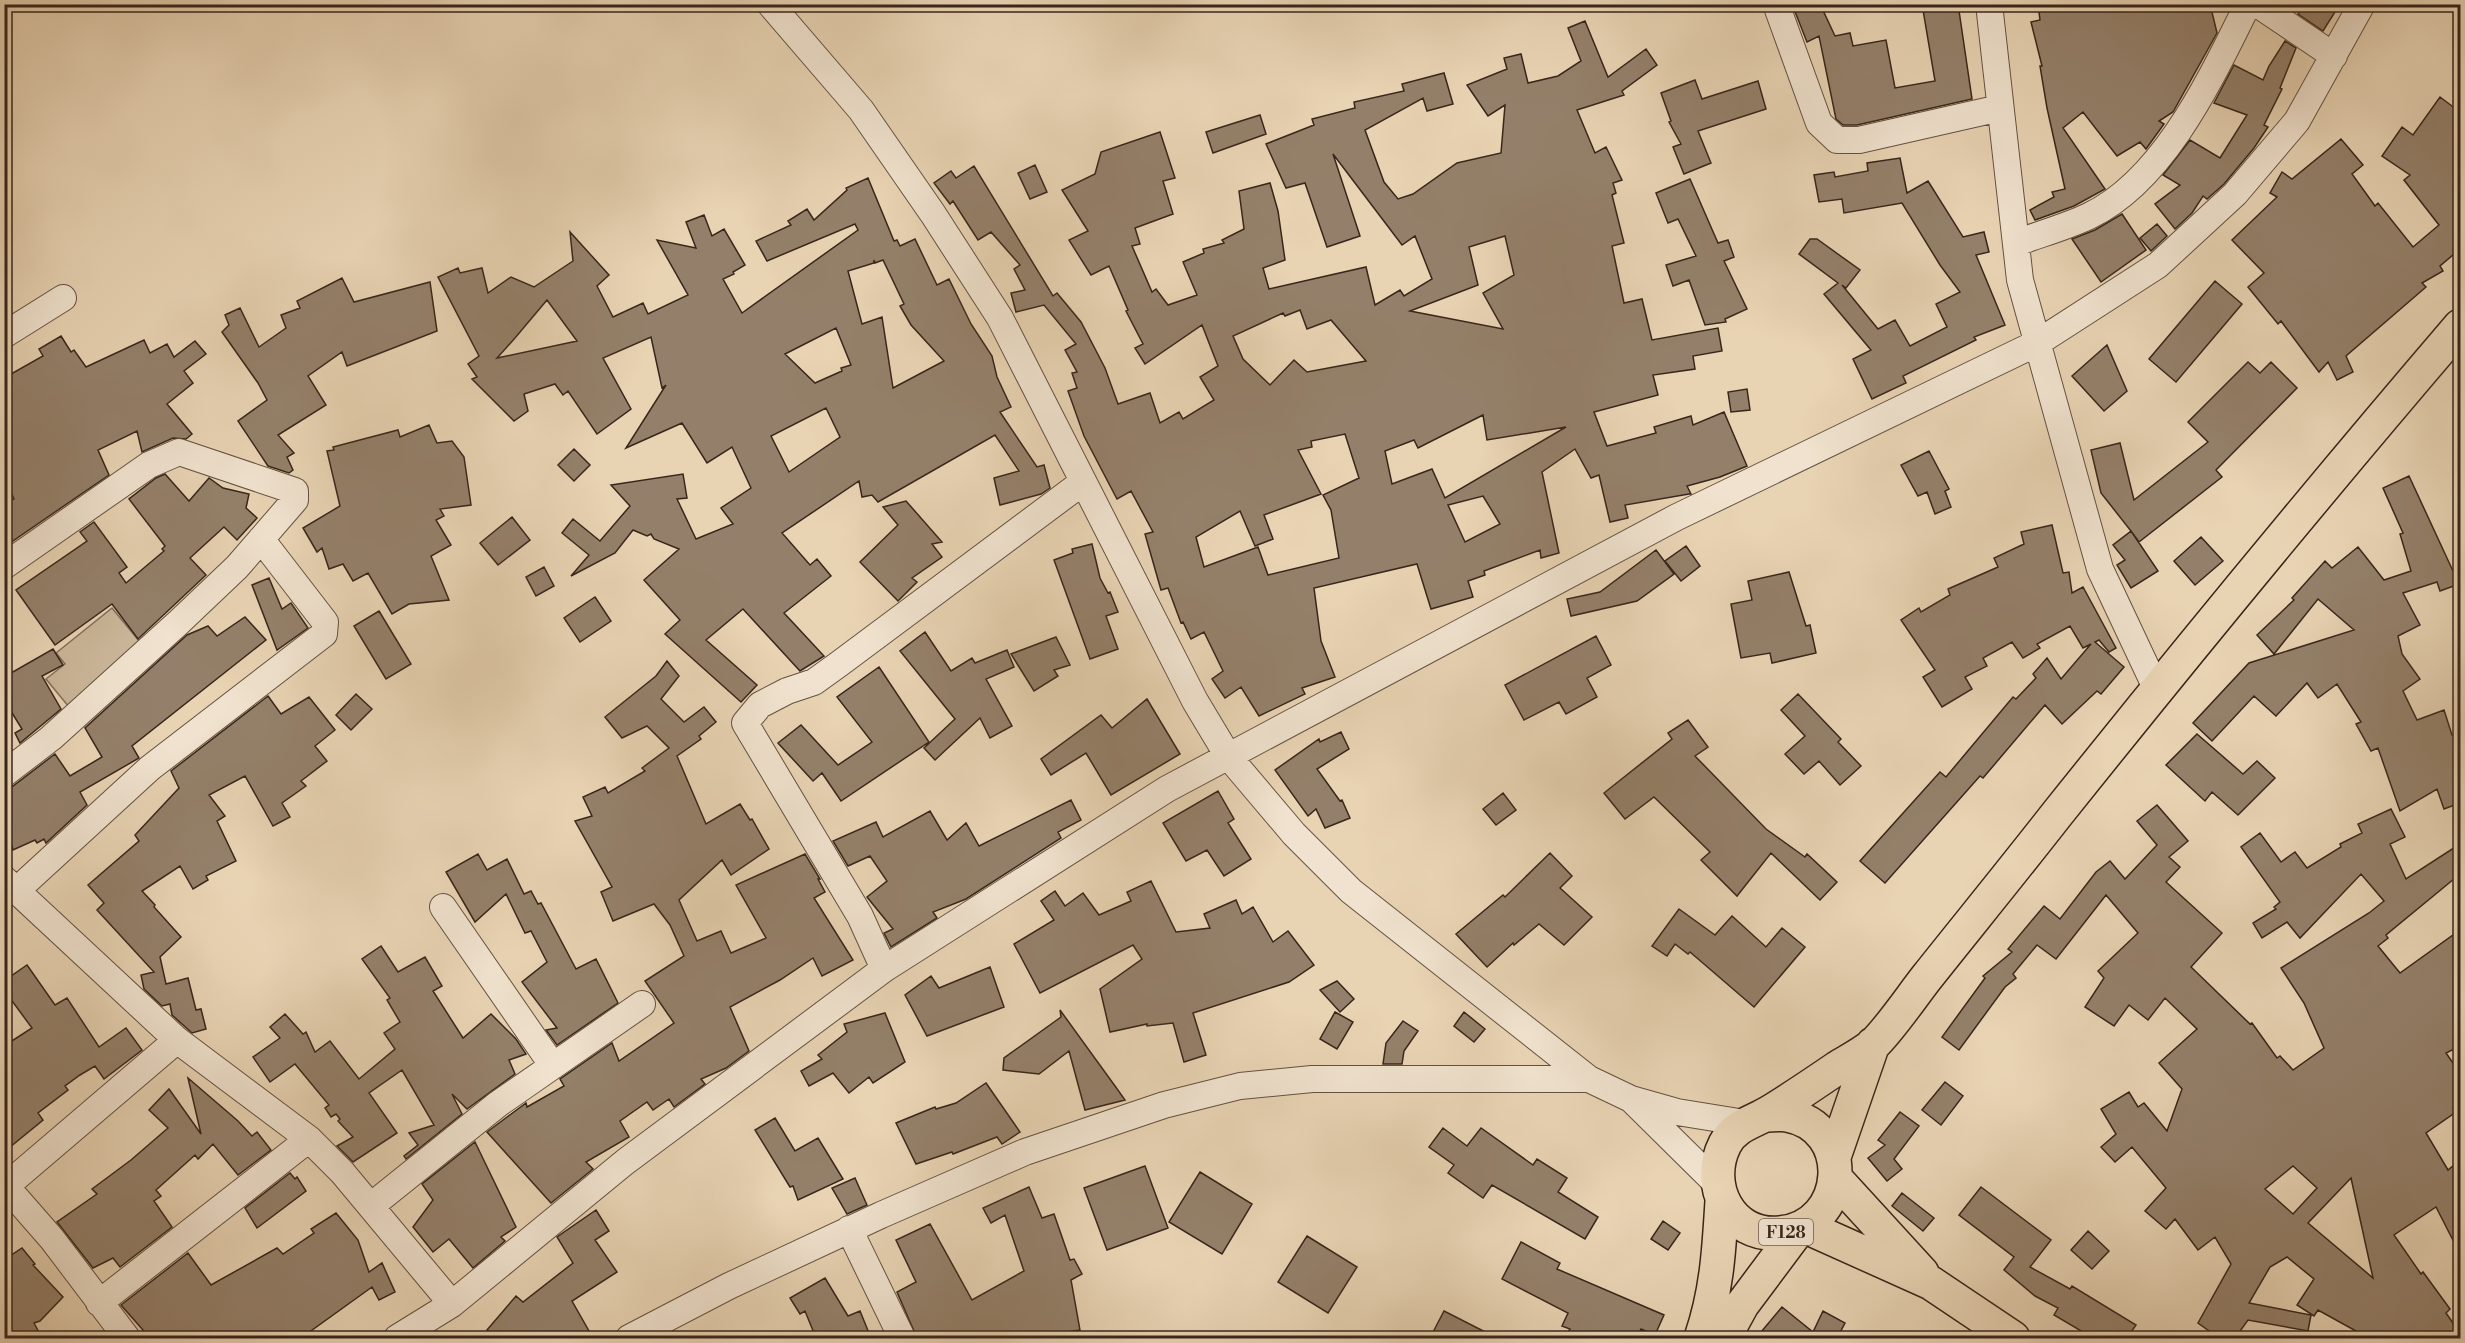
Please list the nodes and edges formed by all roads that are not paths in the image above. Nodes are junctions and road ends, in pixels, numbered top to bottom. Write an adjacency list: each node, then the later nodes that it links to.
1 (770, 4): 14 (street)
2 (1776, 4): 8 (street)
3 (1989, 4): 8 (street)
4 (2248, 4): 9 (street)
5 (2257, 4): 7 (street)
6 (2362, 4): 7 (street)
7 (2334, 56): 13 (street)
8 (2000, 108): 9 (street)
9 (2016, 243): 13 (street)
10 (63, 298): 12 (street)
11 (2460, 326): 17 (main road)
12 (4, 335)
13 (2037, 343): 17 (street); 18 (street)
14 (1083, 482): 18 (street); 22 (street)
15 (261, 539): 16 (street); 19 (street); 20 (street)
16 (4, 566)
17 (2157, 690): 25 (main road)
18 (1228, 756): 22 (street); 27 (street)
19 (4, 774)
20 (11, 885): 24 (street)
21 (443, 907): 26 (street)
22 (884, 969): 39 (street)
23 (642, 1004): 26 (street)
24 (177, 1040): 30 (street); 32 (street)
25 (1874, 1044): 29 (main road); 31 (main road)
26 (554, 1066): 34 (street)
27 (1588, 1079): 28 (street); 36 (street)
28 (1631, 1099): 29 (street); 33 (street)
29 (1755, 1119): 31 (main road, F128); 33 (main road)
30 (309, 1139): 34 (street); 38 (street)
31 (1835, 1168): 35 (main road, F128); 37 (main road, F128)
32 (5, 1185): 38 (street)
33 (1719, 1192): 35 (main road, F128); 44 (main road)
34 (371, 1206): 39 (street)
35 (1801, 1228): 37 (main road, F128); 45 (main road, F128)
36 (849, 1229): 42 (street); 43 (street)
37 (1931, 1283): 46 (main road, F128)
38 (99, 1303): 40 (street)
39 (452, 1304): 41 (street)
40 (127, 1338)
41 (397, 1338)
42 (629, 1338)
43 (902, 1338)
44 (1701, 1338)
45 (1724, 1338)
46 (2013, 1338)

